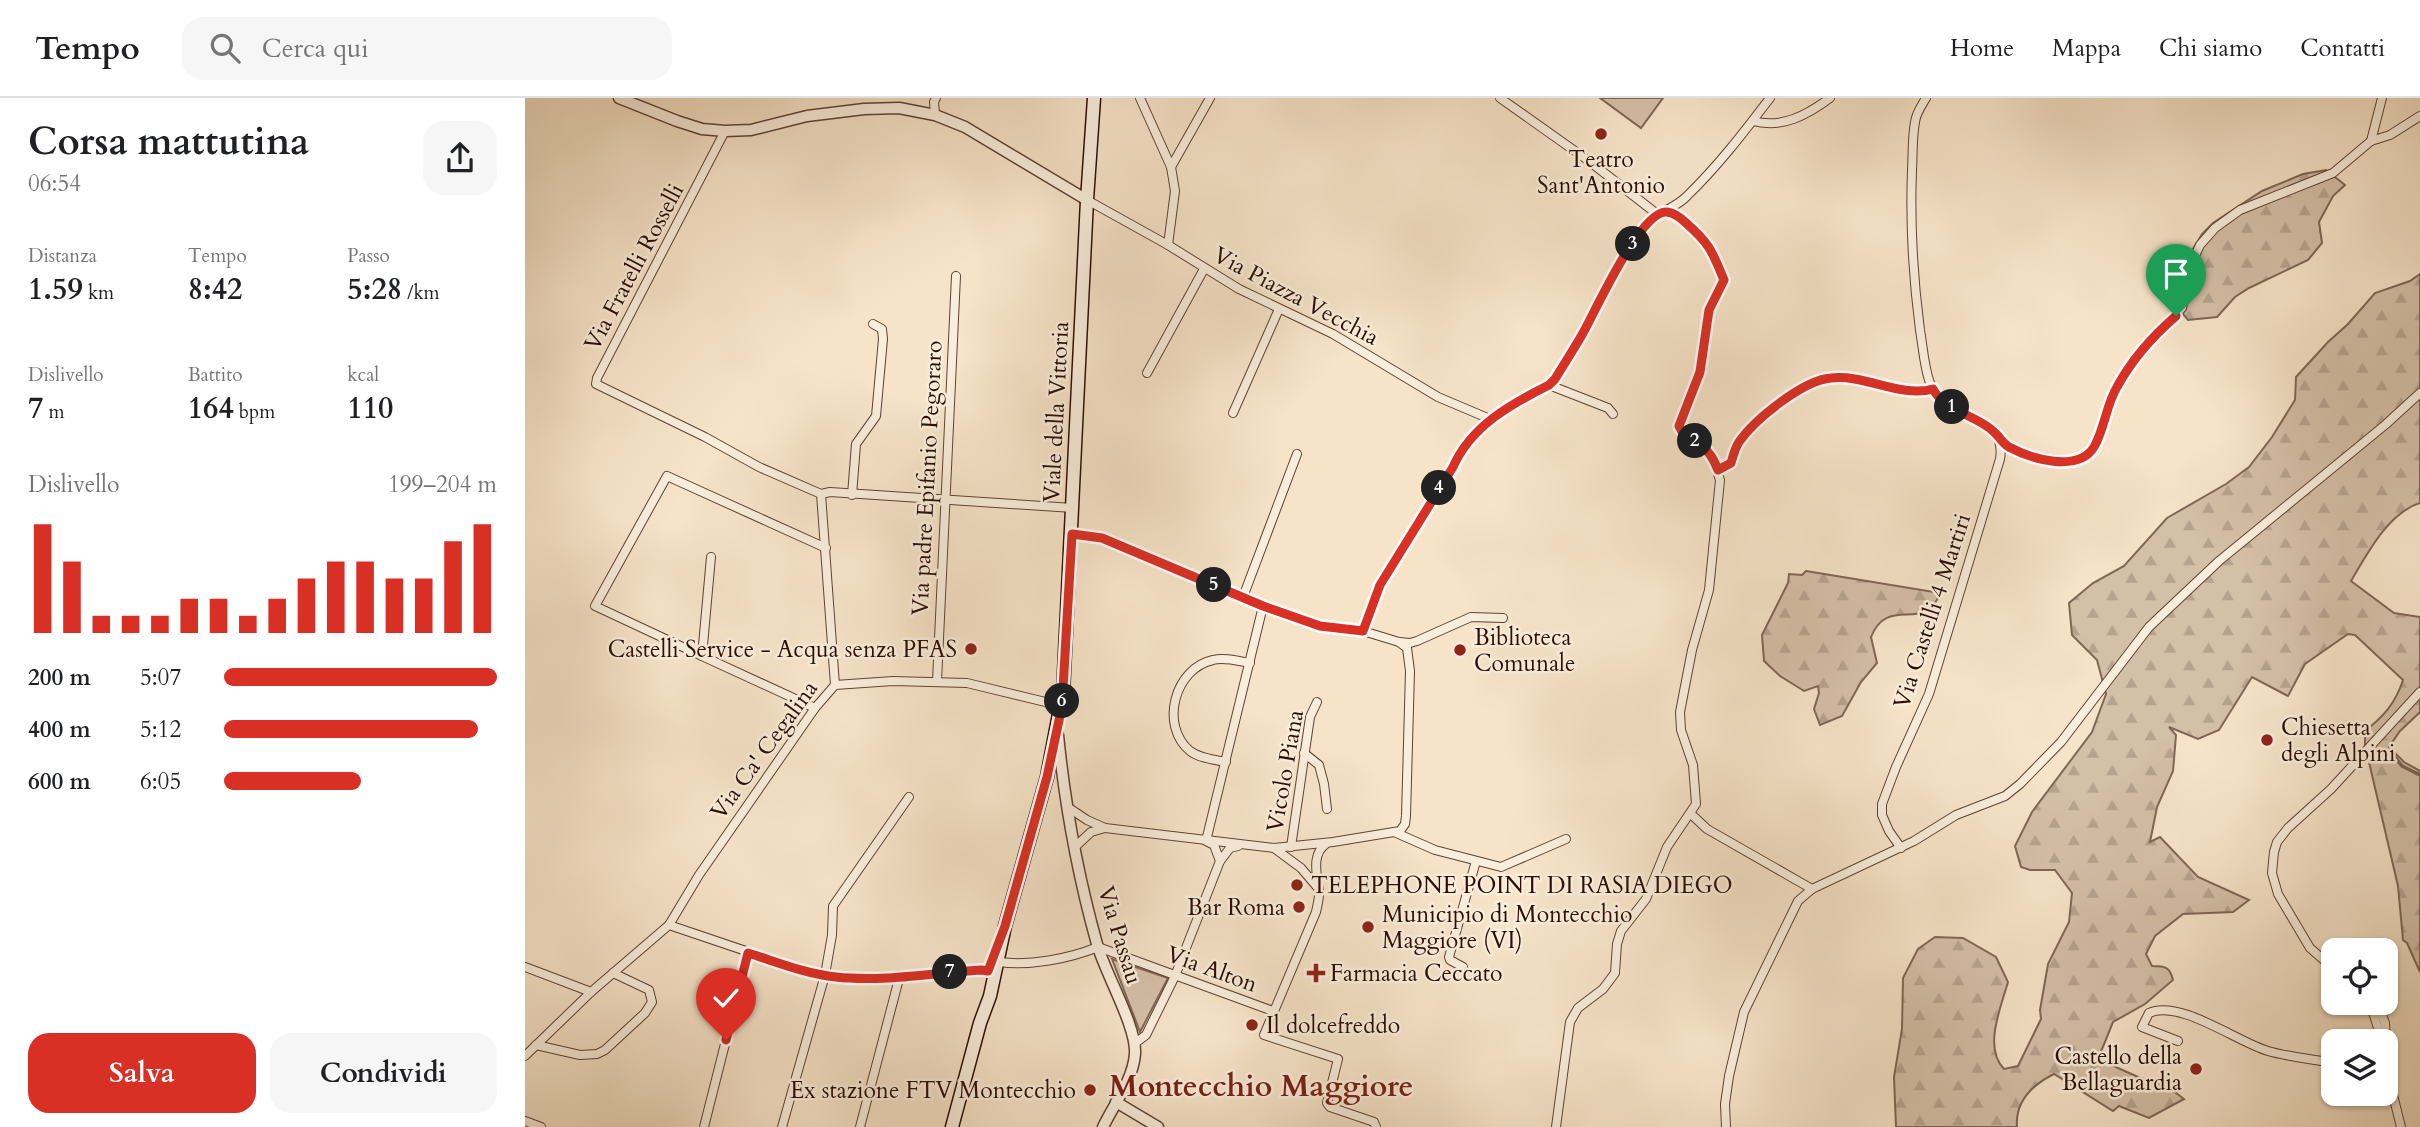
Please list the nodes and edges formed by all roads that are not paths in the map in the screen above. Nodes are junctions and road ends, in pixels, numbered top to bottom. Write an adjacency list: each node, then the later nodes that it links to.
1 (619, 98): 14 (street)
2 (936, 98): 11 (street)
3 (1094, 98): 17 (main road, Viale della Vittoria)
4 (1140, 98): 16 (street)
5 (1500, 98): 18 (street)
6 (1770, 98): 13 (street)
7 (1830, 98): 13 (street)
8 (1926, 98): 26 (street)
9 (2382, 98): 15 (street)
10 (1208, 102): 16 (street)
11 (935, 115): 14 (street); 17 (street)
12 (2420, 116): 15 (street)
13 (1753, 121): 18 (street)
14 (725, 131): 34 (street, Via Fratelli Rosselli)
15 (2371, 141): 31 (street)
16 (1171, 167): 19 (street)
17 (1087, 200): 19 (street, Via Piazza Vecchia); 37 (main road, Viale della Vittoria)
18 (1662, 213): 25 (street); 33 (street)
19 (1168, 245): 20 (street, Via Piazza Vecchia)
20 (1204, 269): 22 (street, Via Piazza Vecchia); 24 (street)
21 (955, 276): 36 (street, Via padre Epifanio Pegoraro)
22 (1279, 309): 28 (street); 30 (street, Via Piazza Vecchia)
23 (873, 324): 35 (street)
24 (1147, 373)
25 (1549, 385): 29 (street); 30 (street)
26 (1933, 389): 31 (street); 33 (street)
27 (2420, 393): 70 (street)
28 (1233, 413)
29 (1613, 414)
30 (1490, 419): 44 (street)
31 (2001, 441): 70 (street, Via Castelli 4 Martiri)
32 (1297, 454): 41 (street)
33 (1718, 470): 60 (street)
34 (821, 494): 35 (street); 39 (street)
35 (852, 495): 36 (street)
36 (944, 499): 37 (street); 48 (street, Via padre Epifanio Pegoraro)
37 (1073, 508): 38 (main road, Viale della Vittoria)
38 (1072, 534): 41 (street); 52 (main road, Viale della Vittoria)
39 (826, 548): 46 (street); 49 (street)
40 (711, 557): 46 (street)
41 (1243, 597): 42 (street)
42 (1263, 606): 44 (street); 47 (street)
43 (1503, 618): 45 (street)
44 (1363, 631): 45 (street)
45 (1399, 642): 62 (street)
46 (702, 656): 53 (street)
47 (1250, 663): 56 (street); 56 (street)
48 (937, 681): 49 (street, Via Ca' Cegalina); 52 (street, Via Ca' Cegalina)
49 (835, 685): 53 (street, Via Ca' Cegalina)
50 (2420, 692): 79 (street)
51 (1317, 702): 55 (street, Vicolo Piana)
52 (1062, 706): 54 (main road, Viale della Vittoria)
53 (815, 708): 75 (street, Via Ca' Cegalina)
54 (1057, 728): 58 (street, Via Passau); 76 (main road, Viale della Vittoria)
55 (1304, 753): 59 (street); 68 (street, Vicolo Piana)
56 (1226, 762): 64 (street)
57 (909, 797): 85 (street)
58 (1069, 808): 61 (street); 67 (street, Via Passau)
59 (1327, 809)
60 (1691, 814): 74 (street); 107 (street)
61 (1105, 828): 64 (street); 67 (street)
62 (1394, 832): 65 (street); 72 (street)
63 (1566, 839): 72 (street)
64 (1206, 841): 66 (street); 71 (street)
65 (1333, 842): 68 (street); 73 (street)
66 (1238, 846): 69 (street); 71 (street)
67 (1075, 847): 77 (street, Via Passau)
68 (1291, 847): 69 (street)
69 (1275, 848): 73 (street)
70 (1901, 848): 74 (street)
71 (1220, 861): 87 (street)
72 (1476, 861): 82 (street)
73 (1318, 888): 89 (street)
74 (1812, 889): 108 (street)
75 (669, 925): 78 (street); 84 (street, Via Ca' Cegalina)
76 (1005, 926): 80 (main road); 83 (main road)
77 (1098, 947): 80 (street); 87 (street, Via Alton); 93 (street, Via Passau)
78 (748, 953): 85 (street); 100 (street)
79 (2321, 958)
80 (999, 962): 91 (main road)
81 (525, 967): 88 (street)
82 (1463, 967)
83 (988, 971): 86 (street); 91 (main road)
84 (613, 973): 88 (street, Via Ca' Cegalina); 94 (street)
85 (825, 975): 86 (street); 101 (street)
86 (900, 975): 102 (street)
87 (1175, 976): 89 (street, Via Alton); 93 (street)
88 (591, 992): 94 (street, Via Ca' Cegalina)
89 (1273, 1011): 106 (street)
90 (2382, 1015): 109 (street)
91 (980, 1023): 103 (main road)
92 (2178, 1041): 96 (street)
93 (1133, 1044): 97 (street, Via Passau)
94 (536, 1045): 95 (street, Via Ca' Cegalina)
95 (525, 1056)
96 (2321, 1061)
97 (1116, 1102): 104 (street, Via Passau); 105 (street)
98 (525, 1121): 99 (street)
99 (540, 1127)
100 (704, 1127)
101 (782, 1127)
102 (860, 1127)
103 (952, 1127)
104 (1103, 1127)
105 (1158, 1127)
106 (1376, 1127)
107 (1556, 1127)
108 (1726, 1127)
109 (2401, 1127)

